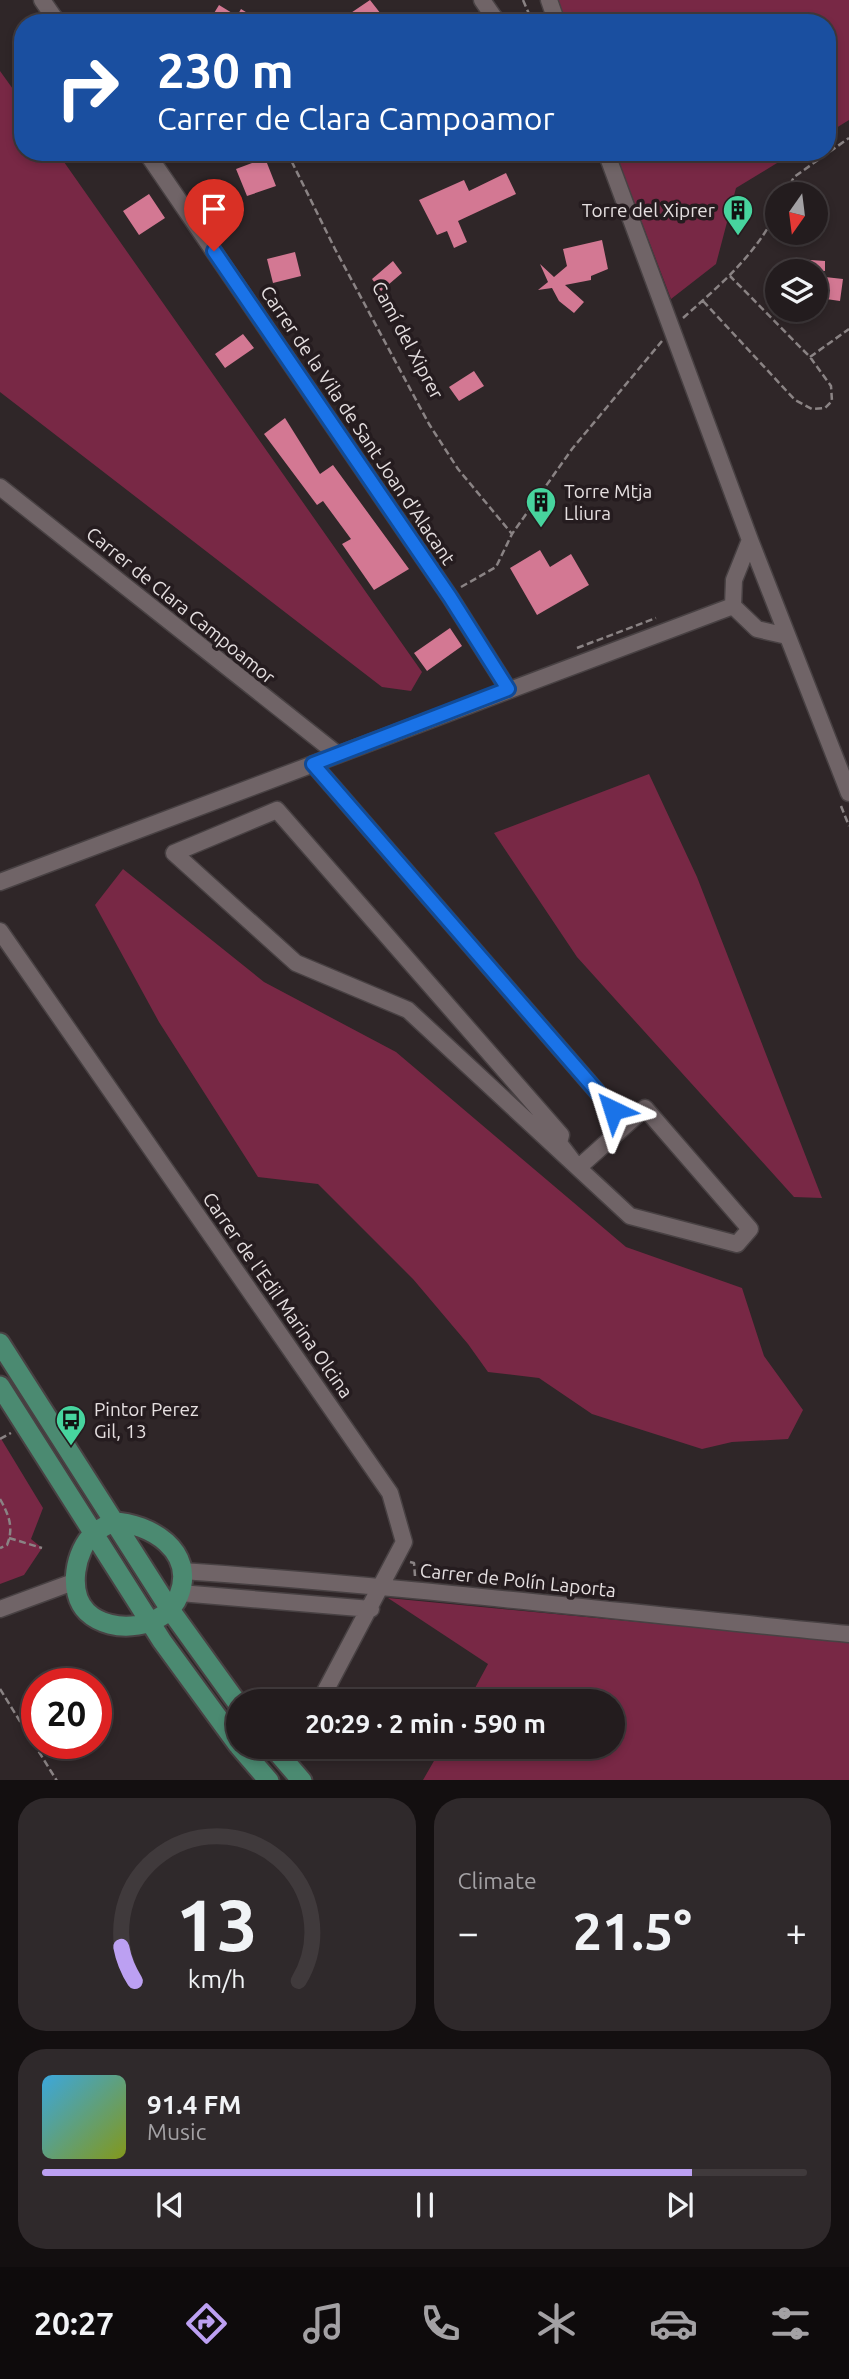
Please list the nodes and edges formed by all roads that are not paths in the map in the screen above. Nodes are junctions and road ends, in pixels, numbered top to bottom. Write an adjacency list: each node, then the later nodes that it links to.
1 (152, 161): 7 (street, Carrer de la Vila de Sant Joan d'Alacant)
2 (609, 161): 4 (street)
3 (0, 487): 8 (street, Carrer de Clara Campoamor)
4 (750, 540): 5 (street); 6 (street)
5 (733, 606): 6 (street); 7 (street)
6 (787, 636): 10 (street)
7 (508, 689): 8 (street)
8 (337, 754): 9 (street)
9 (313, 764): 11 (street); 13 (street)
10 (844, 798)
11 (0, 882)
12 (0, 931): 21 (street, Carrer de l'Edil Marina Olcina)
13 (613, 1110)
14 (578, 1168): 14 (street)
15 (0, 1343): 17 (main road)
16 (0, 1386): 18 (main road)
17 (113, 1522): 18 (main road); 19 (main road); 25 (main road)
18 (93, 1534): 20 (main road); 26 (main road)
19 (182, 1571): 21 (street, Carrer de Polín Laporta); 22 (main road)
20 (76, 1581): 23 (street); 26 (main road)
21 (383, 1587): 24 (street, Carrer de l'Edil Marina Olcina); 27 (street, Carrer de Polín Laporta)
22 (180, 1593): 24 (street); 25 (main road)
23 (0, 1609)
24 (371, 1609): 29 (street, Carrer de l'Edil Marina Olcina)
25 (170, 1611): 26 (main road); 28 (main road)
26 (151, 1623): 30 (main road)
27 (849, 1634)
28 (227, 1689)
29 (327, 1689)
30 (226, 1728)
31 (250, 1759): 33 (main road)
32 (288, 1759): 34 (main road)
33 (266, 1779)
34 (302, 1780)

